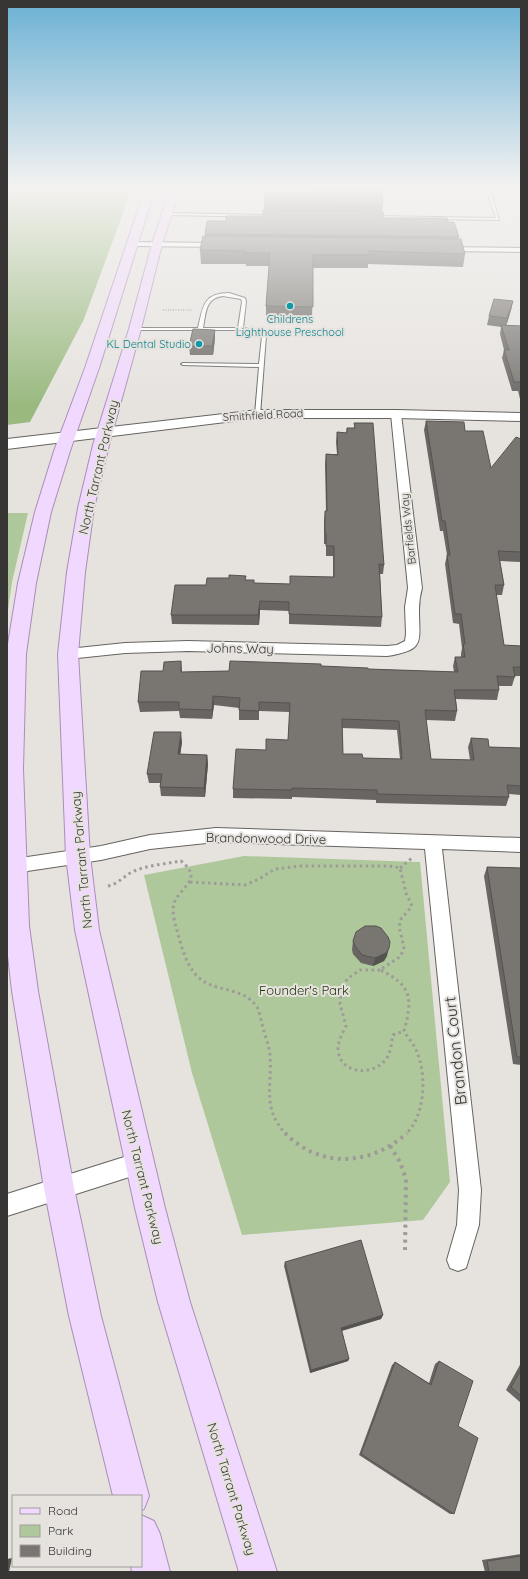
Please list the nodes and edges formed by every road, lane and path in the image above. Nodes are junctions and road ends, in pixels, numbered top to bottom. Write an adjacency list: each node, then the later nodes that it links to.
1 (127, 260): 14 (main road)
2 (153, 260): 5 (main road, North Tarrant Parkway)
3 (163, 310): 4 (path)
4 (205, 310): 6 (lane); 7 (lane)
5 (135, 329): 6 (lane); 13 (main road, North Tarrant Parkway)
6 (200, 329): 7 (lane)
7 (240, 329): 9 (lane)
8 (183, 364): 9 (lane)
9 (261, 366): 10 (lane)
10 (258, 414): 11 (main road, Smithfield Road); 13 (main road, Smithfield Road)
11 (396, 414): 12 (main road, Smithfield Road); 16 (street, Barfields Way)
12 (521, 417)
13 (104, 433): 14 (main road, Smithfield Road); 17 (main road, North Tarrant Parkway)
14 (66, 437): 15 (main road, Smithfield Road); 18 (main road)
15 (7, 444)
16 (411, 644): 17 (street, Johns Way)
17 (68, 654): 21 (main road, North Tarrant Parkway)
18 (12, 655): 22 (main road)
19 (433, 841): 20 (street, Brandonwood Drive); 21 (street, Brandonwood Drive); 32 (street, Brandon Court)
20 (521, 845)
21 (78, 856): 22 (street, Brandonwood Drive); 28 (main road, North Tarrant Parkway)
22 (14, 866): 29 (main road)
23 (190, 882): 24 (path); 25 (path); 27 (path)
24 (108, 886)
25 (380, 970): 26 (path); 26 (path)
26 (404, 1031): 27 (path)
27 (390, 1146): 31 (path)
28 (140, 1162): 29 (street); 36 (main road, North Tarrant Parkway)
29 (59, 1188): 30 (street); 33 (main road)
30 (7, 1205)
31 (405, 1253)
32 (458, 1260)
33 (131, 1495)
34 (142, 1538): 35 (main road)
35 (151, 1572)
36 (258, 1572)

